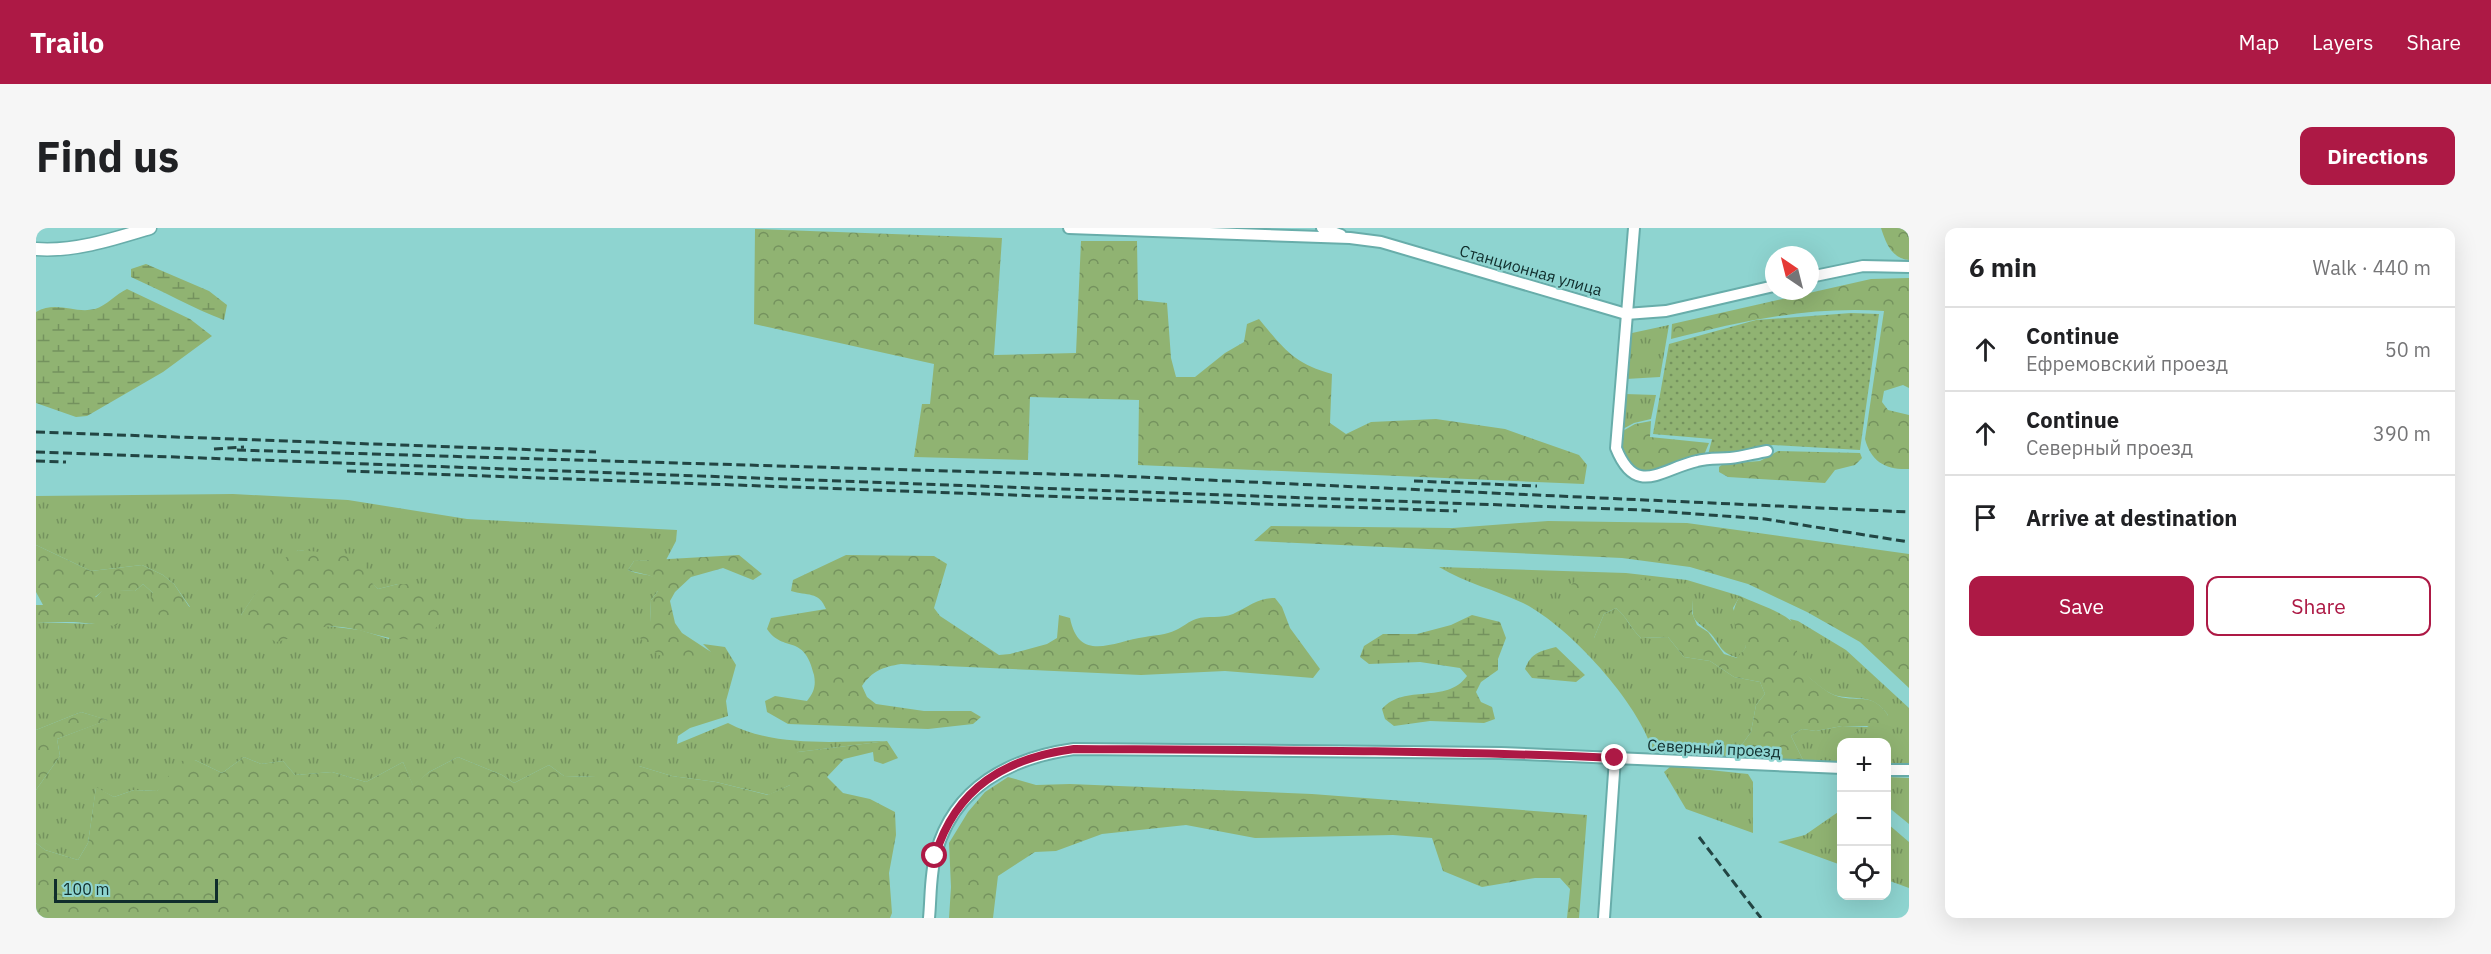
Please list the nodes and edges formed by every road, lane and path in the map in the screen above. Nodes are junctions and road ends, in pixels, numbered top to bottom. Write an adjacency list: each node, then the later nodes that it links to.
1 (150, 228): 7 (street)
2 (1069, 228): 5 (street, Станционная улица)
3 (1322, 228): 6 (street)
4 (1634, 228): 11 (street)
5 (1291, 232): 6 (street, Станционная улица)
6 (1350, 238): 11 (street, Станционная улица)
7 (36, 249)
8 (1909, 267): 9 (street)
9 (1819, 275)
10 (1765, 288): 11 (street)
11 (1626, 314): 12 (street)
12 (1767, 451)
13 (1615, 758): 14 (street, Северный проезд); 17 (street, Северный проезд); 18 (street)
14 (1837, 768)
15 (1891, 770): 16 (street)
16 (1909, 770)
17 (929, 918)
18 (1604, 918)

